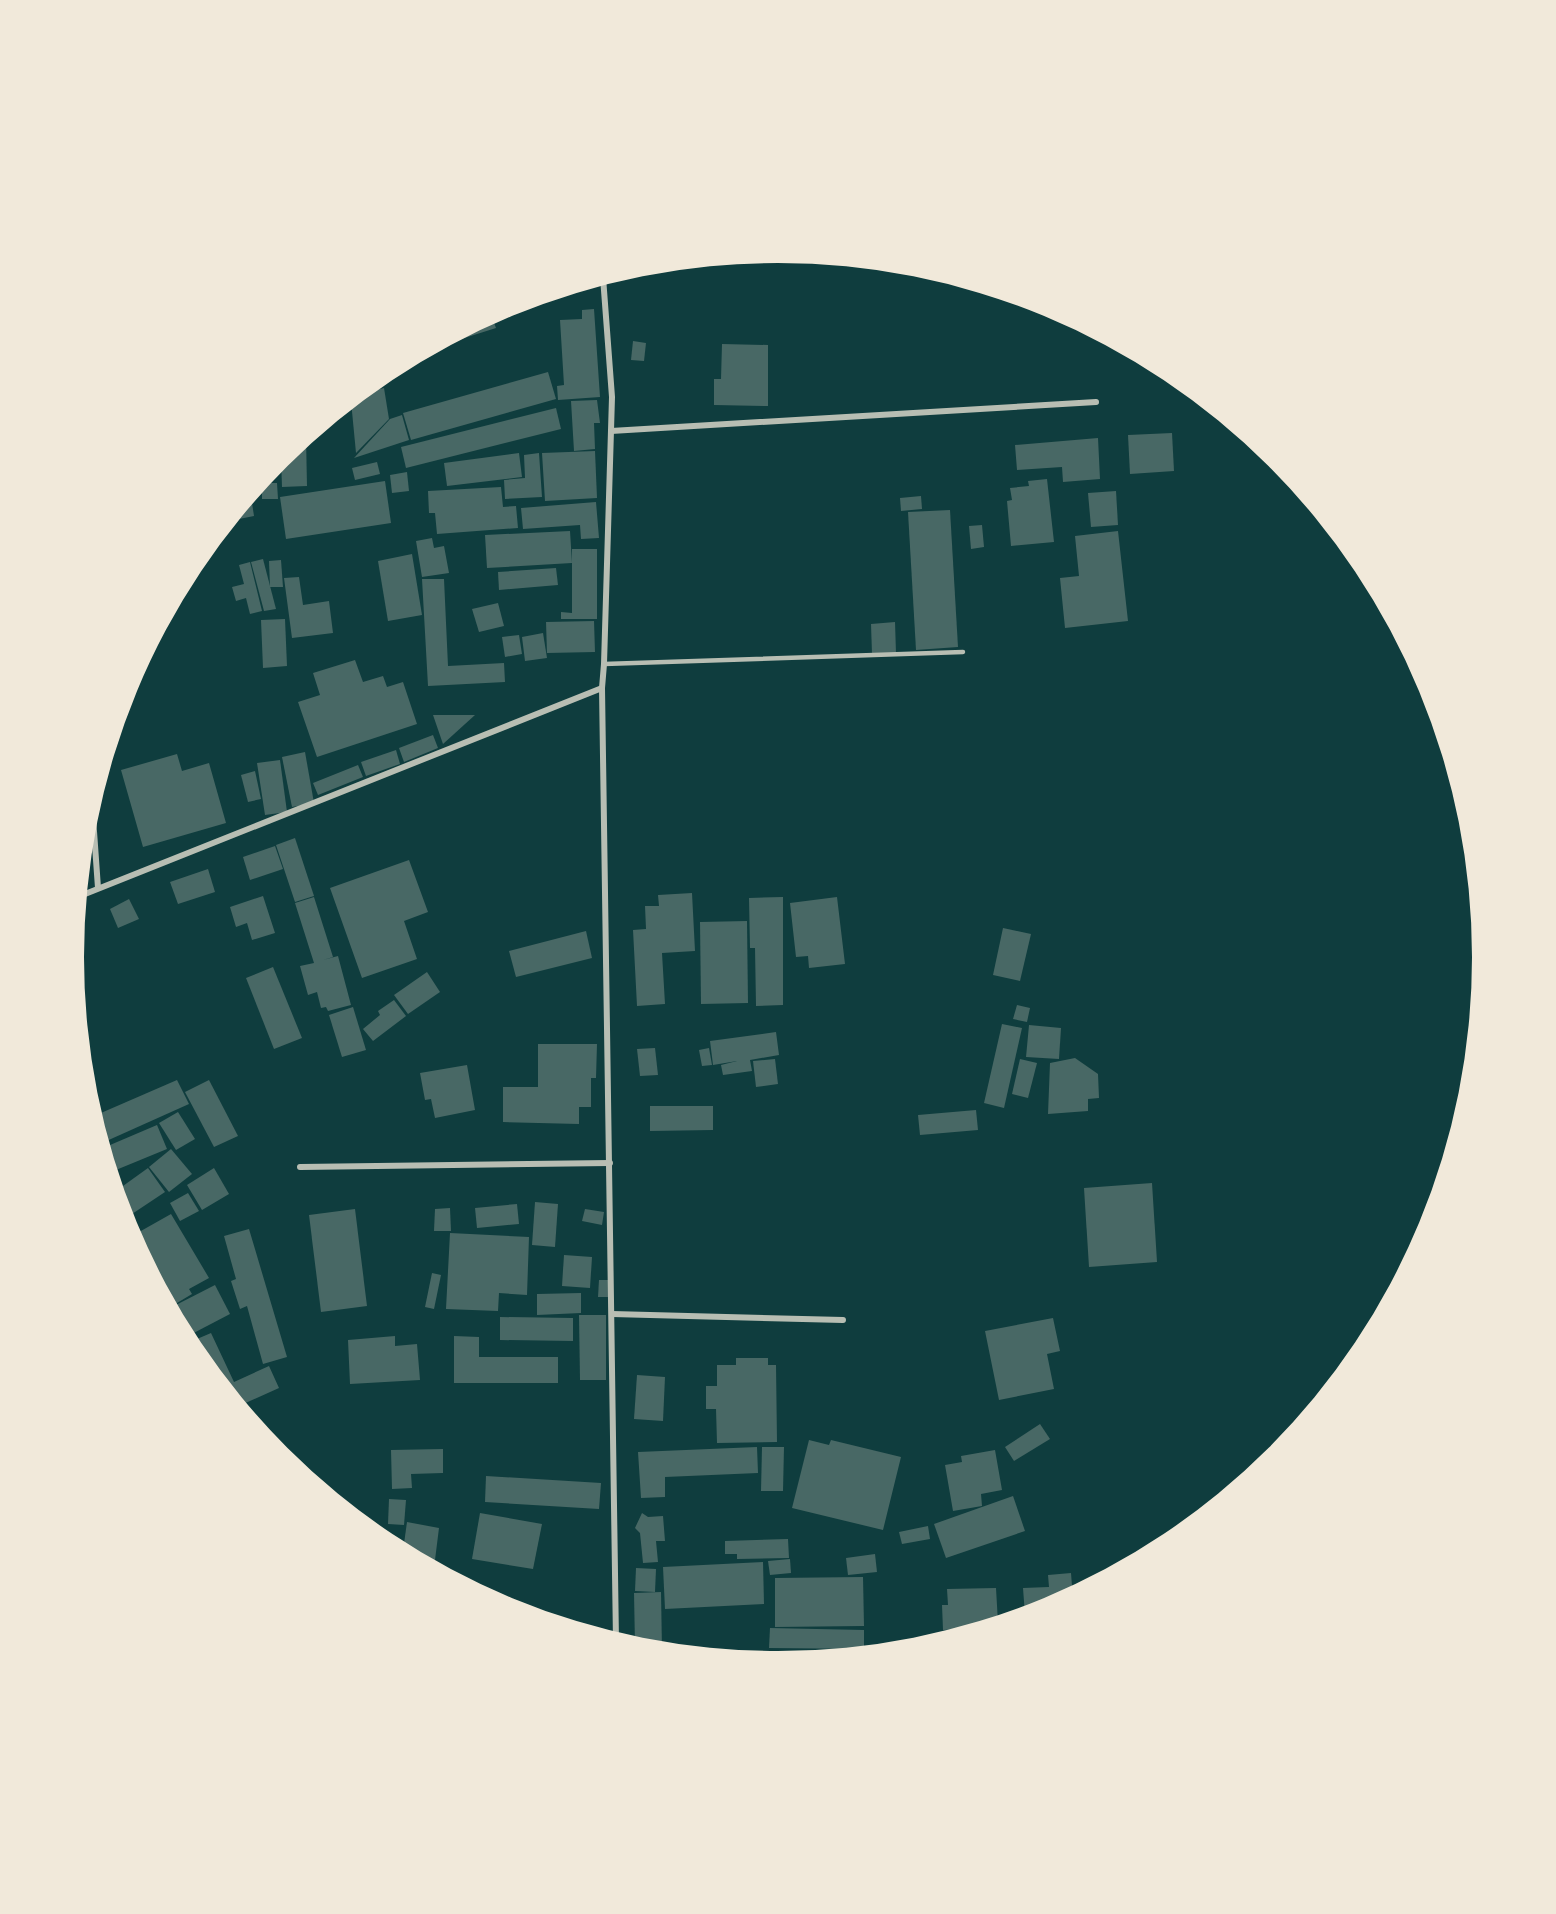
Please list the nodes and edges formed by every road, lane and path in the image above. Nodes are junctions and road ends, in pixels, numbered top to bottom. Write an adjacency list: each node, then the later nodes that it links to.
1 (604, 286): 3 (street)
2 (1096, 402): 3 (street)
3 (611, 431): 5 (street)
4 (963, 652): 5 (lane)
5 (604, 664): 6 (street)
6 (602, 688): 8 (street); 10 (street)
7 (94, 838): 8 (street)
8 (98, 888): 9 (street)
9 (87, 893)
10 (610, 1163): 11 (street); 12 (street)
11 (300, 1167)
12 (612, 1314): 13 (street); 14 (street)
13 (843, 1320)
14 (616, 1631)

